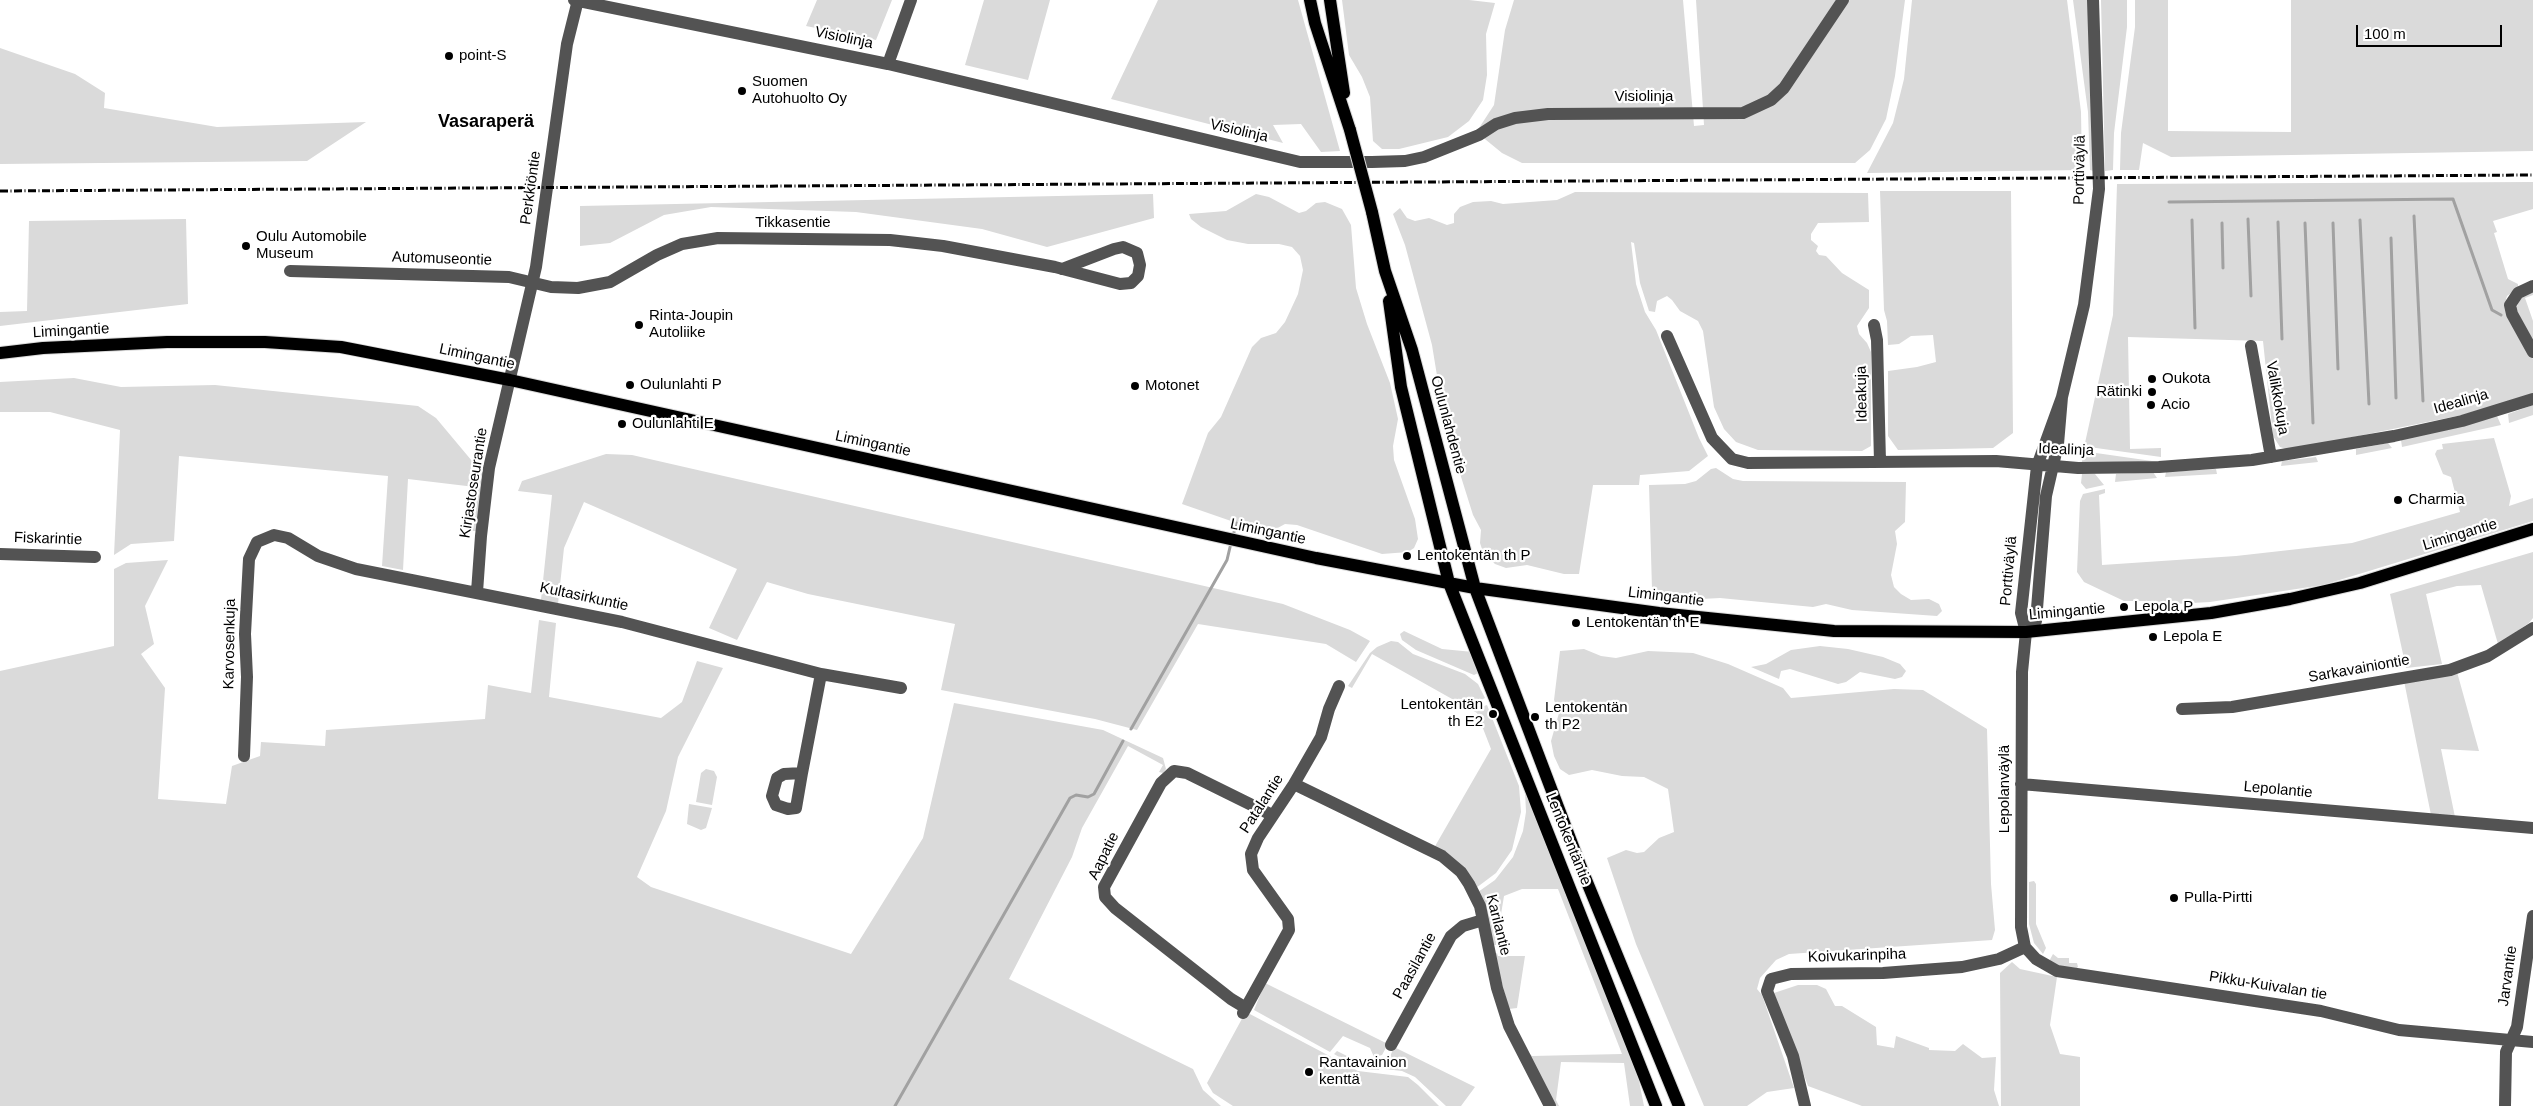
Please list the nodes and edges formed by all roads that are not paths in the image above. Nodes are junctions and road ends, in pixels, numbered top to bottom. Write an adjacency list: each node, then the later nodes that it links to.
1 (577, 0): 7 (street, Visiolinja); 12 (street, Perkkiöntie)
2 (912, 0): 7 (street)
3 (1310, 0): 8 (main road, Oulunlahdentie)
4 (1330, 0): 8 (main road, Oulunlahdentie)
5 (1842, 0): 7 (street, Visiolinja)
6 (2092, 0): 20 (street, Porttiväylä)
7 (888, 64)
8 (1350, 130): 11 (main road, Oulunlahdentie, bridge)
9 (1062, 268): 9 (street, Tikkasentie); 12 (street, Tikkasentie)
10 (290, 271): 12 (street, Automuseontie)
11 (1385, 271): 30 (main road, Oulunlahdentie); 31 (main road, Oulunlahdentie)
12 (532, 282): 19 (street, Perkkiöntie)
13 (2533, 286): 17 (street)
14 (1874, 325): 23 (street, Ideakuja)
15 (1667, 336): 23 (street, Idealinja)
16 (2251, 346): 22 (street, Valikkokuja)
17 (2533, 352)
18 (0, 353): 19 (main road, Limingantie)
19 (510, 380): 30 (main road, Limingantie); 32 (street, Kirjastoseurantie)
20 (2062, 397): 24 (street, Porttiväylä); 25 (street, Porttiväylä)
21 (2533, 399): 22 (street, Idealinja)
22 (2271, 457): 25 (street, Idealinja)
23 (1880, 462): 24 (street, Idealinja)
24 (2037, 466): 25 (street, Idealinja); 34 (street, Porttiväylä)
25 (2052, 467): 34 (street, Porttiväylä)
26 (2533, 529): 34 (main road, Limingantie)
27 (263, 538): 32 (street, Kultasirkuntie); 39 (street, Karvosenkuja)
28 (0, 554): 29 (street, Fiskarintie)
29 (95, 557)
30 (1449, 583): 31 (main road, Limingantie); 53 (main road, Lentokentäntie)
31 (1475, 588): 34 (main road, Limingantie); 54 (main road, Lentokentäntie)
32 (477, 592): 35 (street, Kultasirkuntie)
33 (2533, 628): 38 (street, Sarkavainiontie)
34 (2026, 632): 42 (street, Lepolanväylä)
35 (820, 674): 37 (street, Kultasirkuntie); 40 (street)
36 (1340, 686): 41 (street, Patalantie)
37 (901, 688)
38 (2182, 710)
39 (244, 756)
40 (802, 774)
41 (1294, 784): 43 (street, Patalantie); 46 (street, Karilantie)
42 (2021, 784): 44 (street, Lepolantie); 47 (street, Lepolanväylä)
43 (1272, 815): 48 (street, Patalantie); 48 (street, Aapatie)
44 (2533, 828)
45 (2533, 916): 49 (street, Jarvantie)
46 (1483, 920): 51 (street, Paasilantie); 52 (street, Karilantie)
47 (2025, 947): 49 (street, Pikku-Kuivalan tie); 55 (street, Koivukarinpiha)
48 (1244, 1011)
49 (2512, 1041): 50 (street, Pikku-Kuivalan tie); 56 (street, Jarvantie)
50 (2533, 1042)
51 (1391, 1045)
52 (1550, 1106)
53 (1656, 1106)
54 (1679, 1106)
55 (1805, 1106)
56 (2505, 1106)

